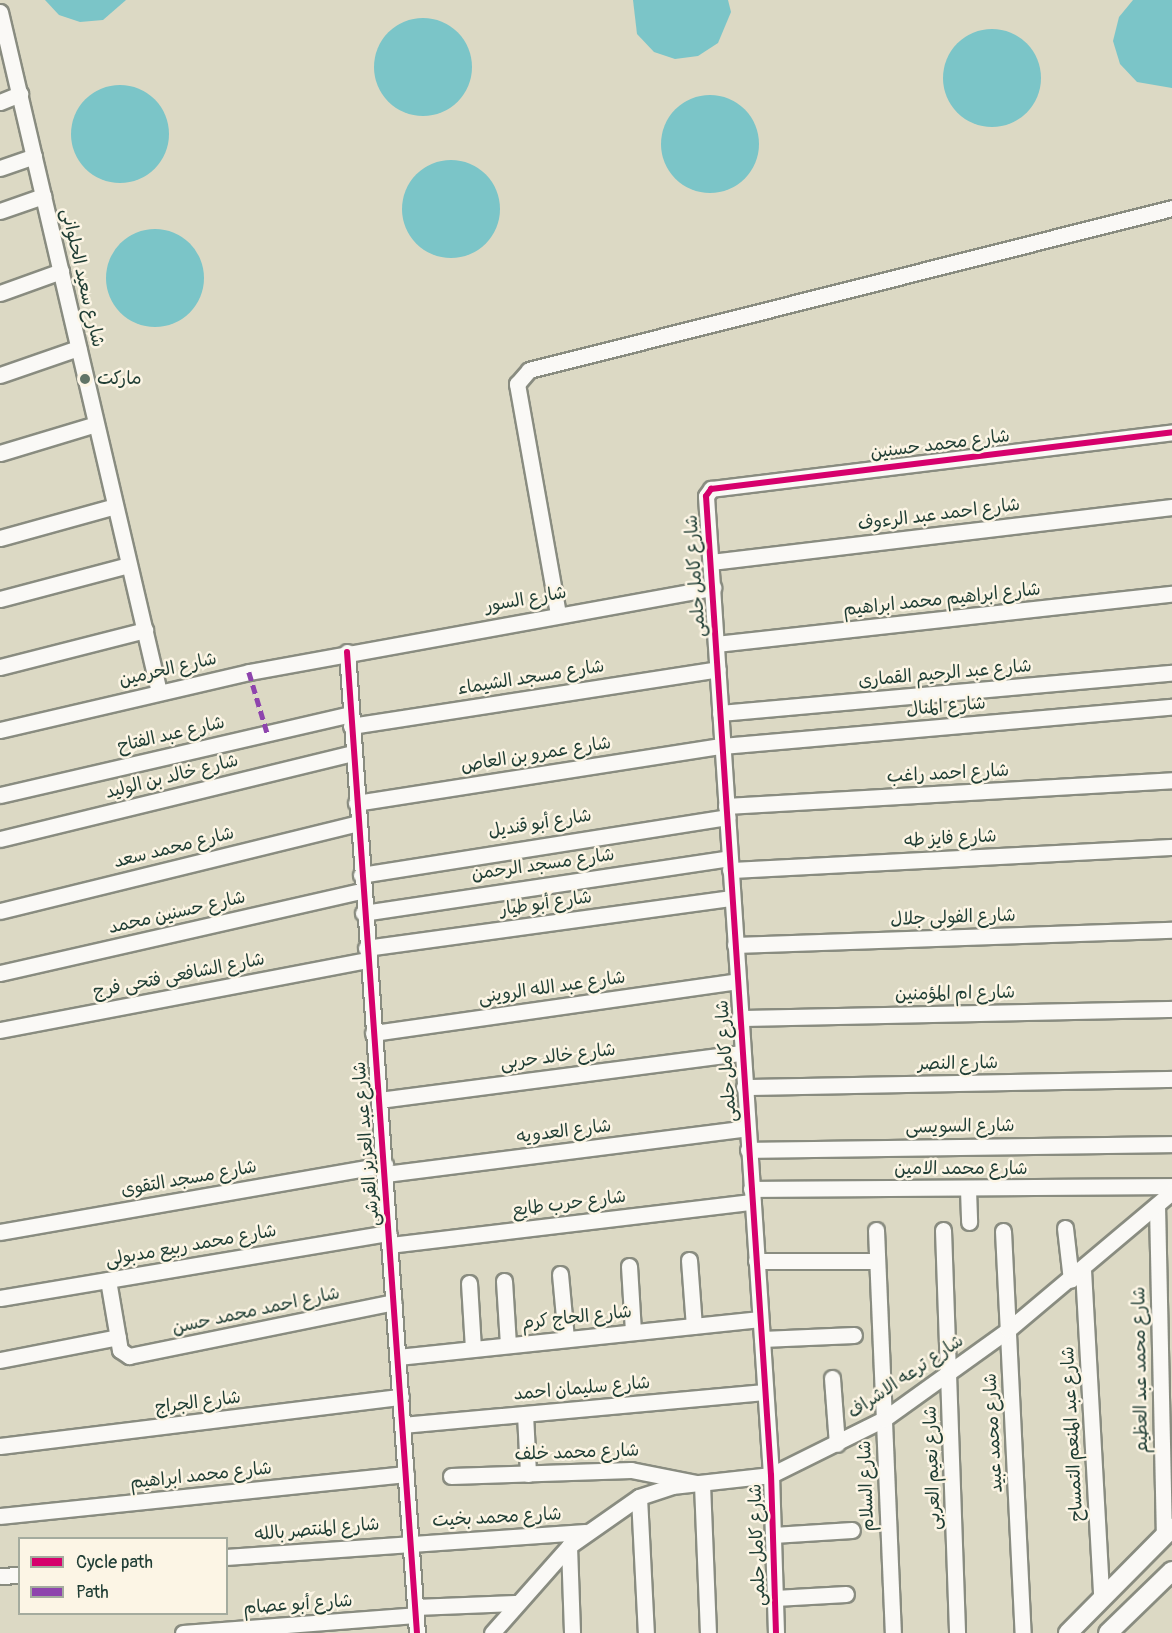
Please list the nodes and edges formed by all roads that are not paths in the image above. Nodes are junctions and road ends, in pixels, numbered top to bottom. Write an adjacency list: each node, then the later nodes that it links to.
1 (0, 12): 2 (street, شارع سعيد الحلوانى)
2 (20, 94): 3 (street); 4 (street, شارع سعيد الحلوانى)
3 (0, 102)
4 (34, 156): 5 (street); 6 (street, شارع سعيد الحلوانى)
5 (0, 168)
6 (43, 196): 8 (street); 9 (street, شارع سعيد الحلوانى)
7 (1172, 208): 25 (street)
8 (0, 212)
9 (61, 271): 10 (street); 11 (street, شارع سعيد الحلوانى)
10 (0, 292)
11 (78, 348): 12 (street); 13 (street, شارع سعيد الحلوانى)
12 (0, 375)
13 (96, 424): 15 (street); 17 (street, شارع سعيد الحلوانى)
14 (1172, 432): 16 (street, شارع محمد حسنين)
15 (0, 453)
16 (711, 489): 20 (street, شارع كامل حلمى)
17 (115, 506): 19 (street); 21 (street, شارع سعيد الحلوانى)
18 (1172, 507): 20 (street, شارع احمد عبد الرءوف)
19 (0, 538)
20 (711, 562): 22 (street, شارع كامل حلمى)
21 (129, 565): 24 (street); 26 (street, شارع سعيد الحلوانى)
22 (713, 588): 25 (street, شارع السور); 27 (street, شارع كامل حلمى)
23 (1172, 594): 27 (street, شارع ابراهيم محمد ابراهيم)
24 (0, 599)
25 (558, 614): 28 (street, شارع السور)
26 (145, 630): 29 (street); 32 (street, شارع سعيد الحلوانى)
27 (716, 644): 30 (street, شارع كامل حلمى)
28 (347, 652): 32 (street, شارع الحرمين); 35 (street, شارع عبد العزيز القرشى)
29 (0, 667)
30 (717, 669): 34 (street, شارع كامل حلمى); 35 (street, شارع مسجد الشيماء)
31 (1172, 673): 34 (street, شارع عبد الرحيم القمارى)
32 (159, 692): 36 (street, شارع الحرمين)
33 (1172, 707): 37 (street, شارع المنال)
34 (720, 713): 37 (street, شارع كامل حلمى)
35 (351, 720): 38 (street, شارع عبد العزيز القرشى); 40 (street, شارع عبد الفتاح)
36 (0, 730)
37 (723, 746): 41 (street, شارع عمرو بن العاص); 42 (street, شارع كامل حلمى)
38 (353, 753): 41 (street, شارع عبد العزيز القرشى); 44 (street, شارع خالد بن الوليد)
39 (1172, 780): 42 (street, شارع احمد راغب)
40 (0, 795)
41 (356, 803): 43 (street, شارع عبد العزيز القرشى)
42 (727, 812): 46 (street, شارع كامل حلمى); 47 (street, شارع أبو قنديل)
43 (357, 823): 47 (street, شارع عبد العزيز القرشى); 50 (street, شارع محمد سعد)
44 (0, 839)
45 (1172, 848): 46 (street, شارع فايز طه)
46 (730, 864): 49 (street, شارع كامل حلمى); 51 (street, شارع مسجد الرحمن)
47 (361, 875): 48 (street, شارع عبد العزيز القرشى)
48 (362, 891): 51 (street, شارع عبد العزيز القرشى); 55 (street, شارع حسنين محمد)
49 (732, 898): 53 (street, شارع كامل حلمى); 54 (street, شارع أبو طيار)
50 (0, 911)
51 (363, 913): 54 (street, شارع عبد العزيز القرشى)
52 (1172, 930): 53 (street, شارع الفولى جلال)
53 (735, 945): 56 (street, شارع كامل حلمى)
54 (366, 954): 59 (street, شارع الشافعى فتحى فرج); 60 (street, شارع عبد العزيز القرشى)
55 (0, 973)
56 (737, 981): 58 (street, شارع كامل حلمى); 60 (street, شارع عبد الله الروينى)
57 (1172, 1009): 58 (street, شارع ام المؤمنين)
58 (739, 1018): 61 (street, شارع كامل حلمى)
59 (0, 1030)
60 (373, 1033): 64 (street, شارع عبد العزيز القرشى)
61 (742, 1053): 63 (street, شارع كامل حلمى); 64 (street, شارع خالد حربى)
62 (1172, 1079): 63 (street, شارع النصر)
63 (744, 1087): 65 (street, شارع كامل حلمى)
64 (379, 1100): 68 (street, شارع عبد العزيز القرشى)
65 (747, 1128): 67 (street, شارع كامل حلمى); 68 (street, شارع العدويه)
66 (1172, 1144): 67 (street, شارع السويسى)
67 (748, 1150): 72 (street, شارع كامل حلمى)
68 (385, 1170): 79 (street, شارع مسجد التقوى); 80 (street, شارع عبد العزيز القرشى)
69 (1172, 1186): 70 (street, شارع محمد الامين)
70 (968, 1189): 72 (street, شارع محمد الامين); 74 (street)
71 (1172, 1192): 73 (street, شارع ترعه الاشراف)
72 (752, 1196): 80 (street, شارع حرب طايع); 82 (street, شارع كامل حلمى)
73 (1157, 1205): 85 (street, شارع ترعه الاشراف); 122 (street, شارع محمد عبد العظيم)
74 (969, 1222)
75 (1065, 1228): 88 (street)
76 (876, 1230): 83 (street, شارع السلام)
77 (943, 1230): 105 (street, شارع نعيم العربى)
78 (1003, 1231): 95 (street, شارع محمد عبيد)
79 (0, 1232)
80 (390, 1239): 87 (street, شارع محمد ربيع مدبولى); 92 (street, شارع عبد العزيز القرشى)
81 (689, 1260): 94 (street)
82 (756, 1261): 83 (street); 93 (street, شارع كامل حلمى)
83 (877, 1262): 110 (street, شارع السلام)
84 (629, 1266): 96 (street)
85 (1083, 1270): 88 (street, شارع ترعه الاشراف); 132 (street, شارع عبد المنعم التمساح)
86 (560, 1274): 99 (street)
87 (108, 1280): 91 (street, شارع محمد ربيع مدبولى); 98 (street)
88 (1071, 1280): 95 (street, شارع ترعه الاشراف)
89 (504, 1281): 101 (street)
90 (469, 1283): 102 (street)
91 (0, 1298)
92 (394, 1302): 98 (street, شارع احمد محمد حسن); 103 (street, شارع عبد العزيز القرشى)
93 (760, 1318): 94 (street, شارع الحاج كرم); 100 (street, شارع كامل حلمى)
94 (694, 1326): 96 (street, شارع الحاج كرم)
95 (1008, 1330): 105 (street, شارع ترعه الاشراف); 145 (street, شارع محمد عبيد)
96 (633, 1332): 99 (street, شارع الحاج كرم)
97 (854, 1335): 100 (street)
98 (118, 1337): 104 (street)
99 (566, 1339): 101 (street, شارع الحاج كرم)
100 (762, 1339): 107 (street, شارع كامل حلمى)
101 (508, 1345): 102 (street, شارع الحاج كرم)
102 (473, 1349): 103 (street, شارع الحاج كرم)
103 (398, 1357): 108 (street, شارع عبد العزيز القرشى)
104 (0, 1360)
105 (949, 1372): 110 (street, شارع ترعه الاشراف); 144 (street, شارع نعيم العربى)
106 (832, 1378): 112 (street)
107 (765, 1392): 109 (street, شارع سليمان احمد); 116 (street, شارع كامل حلمى)
108 (401, 1398): 111 (street, شارع عبد العزيز القرشى); 113 (street, شارع الجراج)
109 (525, 1414): 111 (street, شارع سليمان احمد); 115 (street)
110 (884, 1419): 112 (street, شارع ترعه الاشراف); 143 (street, شارع السلام)
111 (402, 1425): 114 (street, شارع عبد العزيز القرشى)
112 (837, 1444): 116 (street, شارع ترعه الاشراف)
113 (0, 1446)
114 (406, 1474): 120 (street, شارع محمد ابراهيم); 125 (street, شارع عبد العزيز القرشى)
115 (528, 1474): 117 (street, شارع محمد خلف); 118 (street, شارع محمد خلف)
116 (771, 1475): 118 (street, شارع ترعه الاشراف); 124 (street, شارع كامل حلمى)
117 (451, 1476)
118 (702, 1484): 119 (street, شارع ترعه الاشراف); 141 (street)
119 (639, 1497): 123 (street, شارع ترعه الاشراف); 140 (street)
120 (0, 1516)
121 (852, 1530): 124 (street)
122 (1168, 1531): 132 (street)
123 (585, 1532): 125 (street, شارع محمد بخيت); 126 (street, شارع ترعه الاشراف)
124 (773, 1535): 133 (street, شارع كامل حلمى)
125 (410, 1542): 127 (street, شارع المنتصر بالله); 135 (street, شارع عبد العزيز القرشى)
126 (569, 1546): 134 (street, شارع ترعه الاشراف); 139 (street)
127 (228, 1557)
128 (1172, 1570): 147 (street)
129 (18, 1575): 130 (street)
130 (0, 1576)
131 (846, 1594): 133 (street)
132 (1101, 1596): 146 (street)
133 (775, 1598): 142 (street, شارع كامل حلمى)
134 (515, 1603): 135 (street, شارع أبو عصام); 138 (street, شارع ترعه الاشراف)
135 (415, 1611): 136 (street, شارع أبو عصام); 137 (street, شارع عبد العزيز القرشى)
136 (183, 1633)
137 (417, 1633)
138 (492, 1633)
139 (572, 1633)
140 (646, 1633)
141 (708, 1633)
142 (776, 1633)
143 (893, 1633)
144 (957, 1633)
145 (1023, 1633)
146 (1068, 1633)
147 (1108, 1633)

